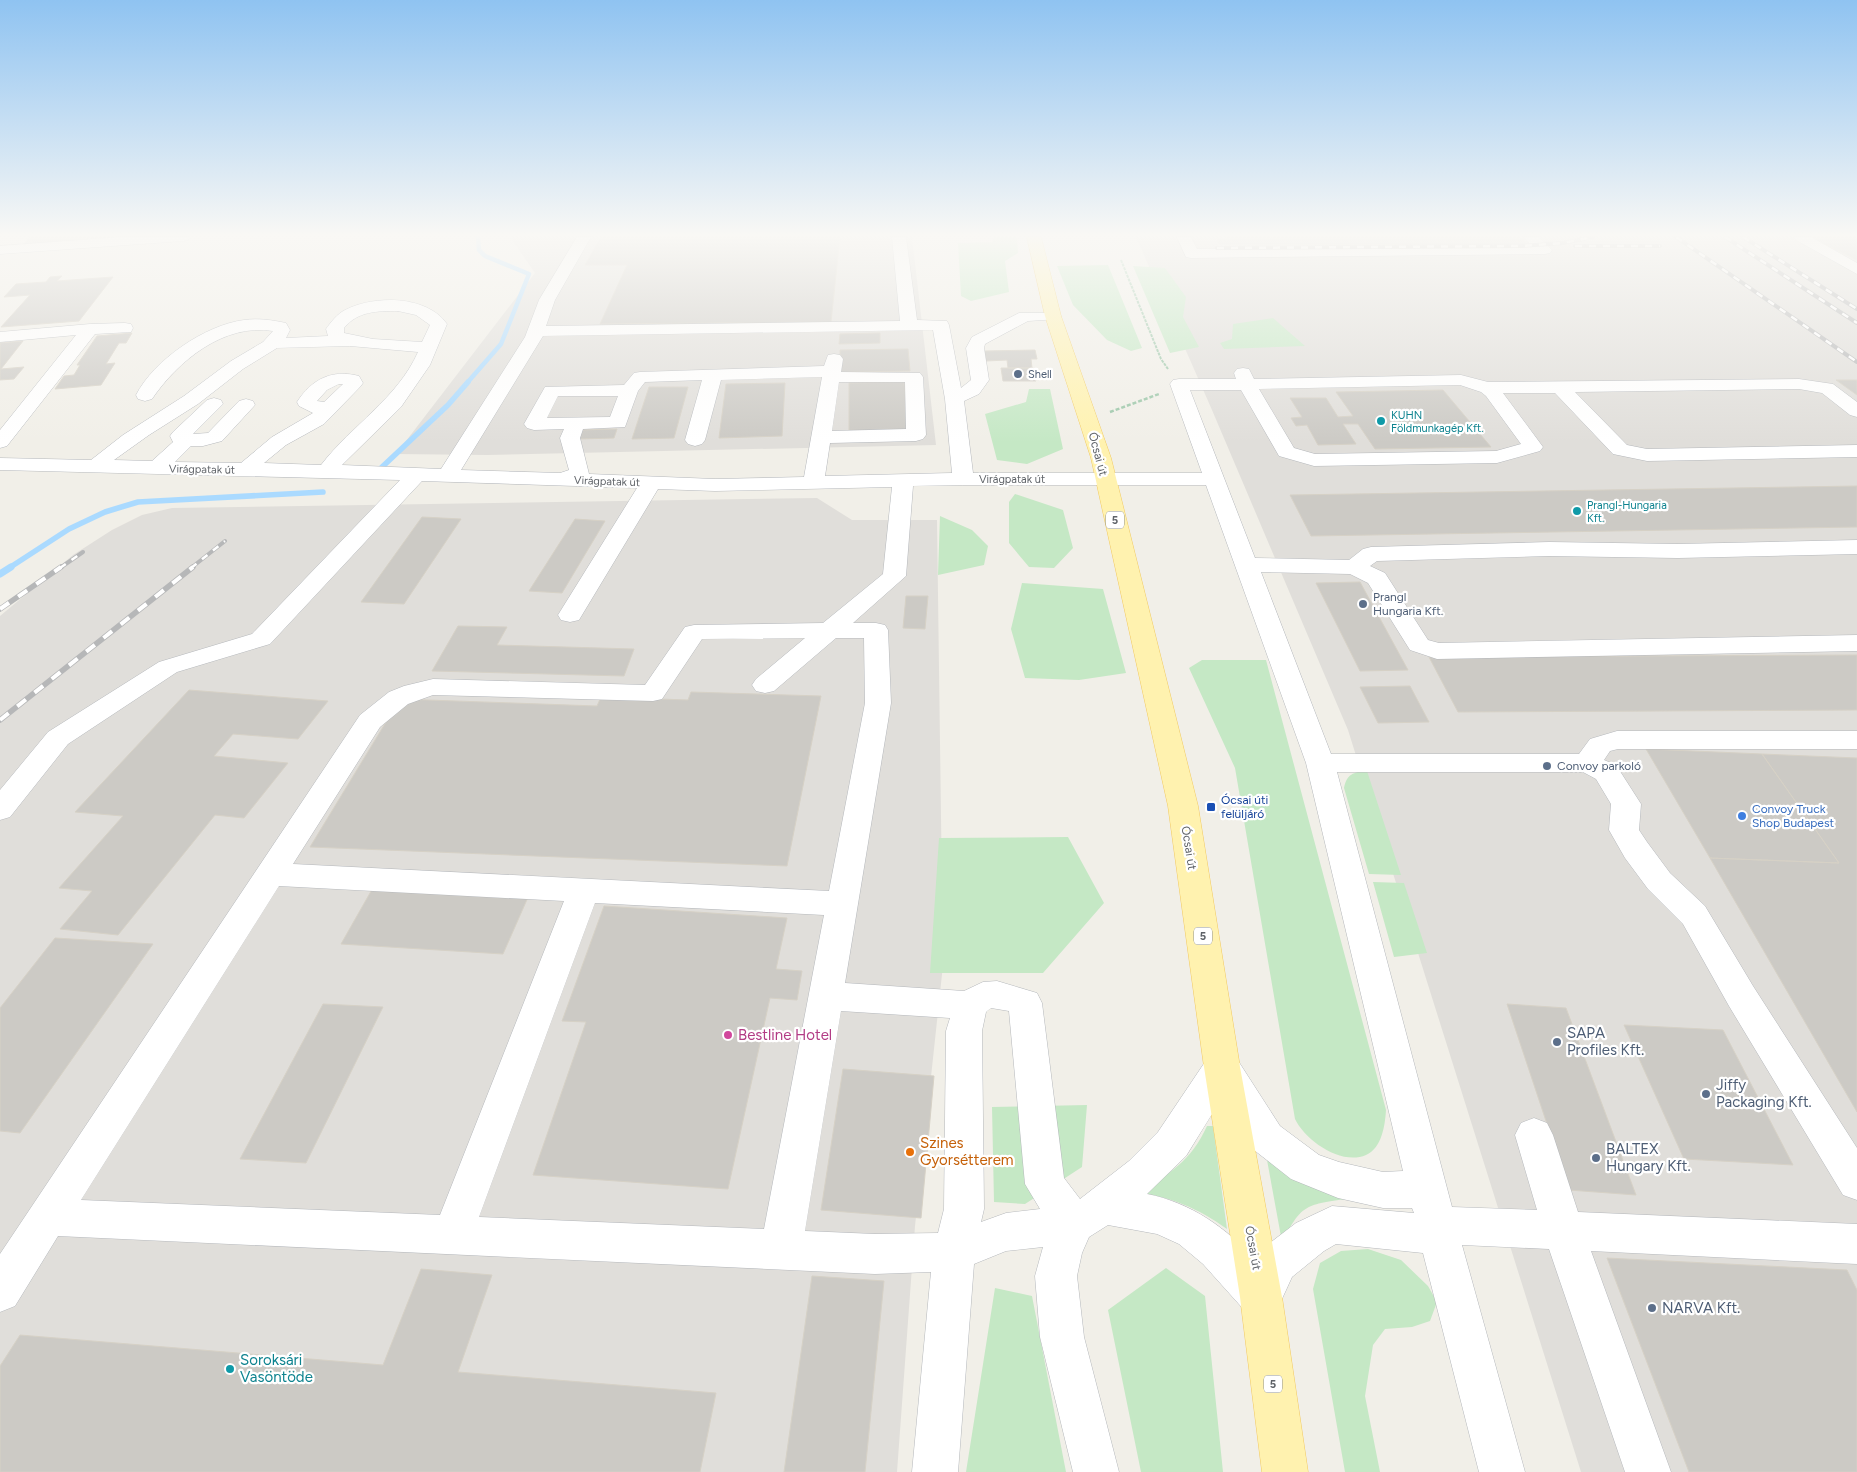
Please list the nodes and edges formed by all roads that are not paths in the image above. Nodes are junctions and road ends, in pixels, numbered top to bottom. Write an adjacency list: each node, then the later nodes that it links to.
1 (545, 306): 10 (street)
2 (906, 306): 7 (street)
3 (1041, 306): 5 (street)
4 (1051, 306): 6 (main road, Ócsai út / 5)
5 (1026, 316): 6 (street); 22 (street)
6 (1053, 316): 43 (main road, Ócsai út / 5)
7 (909, 326): 10 (street); 22 (street)
8 (125, 328): 9 (street)
9 (90, 329): 11 (street); 31 (street)
10 (536, 331): 39 (street)
11 (0, 337)
12 (350, 341): 13 (street); 14 (street); 14 (street)
13 (273, 342): 21 (street); 34 (street)
14 (429, 348): 37 (street)
15 (833, 367): 16 (street); 28 (street); 28 (street)
16 (713, 374): 20 (street); 30 (street)
17 (1245, 378): 18 (street); 18 (street); 40 (street)
18 (1487, 388): 19 (street)
19 (1560, 388): 26 (street); 32 (street)
20 (629, 390): 27 (street); 27 (street)
21 (145, 395)
22 (954, 399): 42 (street)
23 (214, 404): 29 (street)
24 (246, 405): 29 (street)
25 (329, 408): 36 (street)
26 (1857, 411)
27 (576, 424): 41 (street)
28 (820, 437): 46 (street)
29 (186, 440): 35 (street)
30 (695, 440)
31 (0, 442)
32 (1857, 451)
33 (0, 464): 34 (street, Virágpatak út)
34 (96, 466): 35 (street, Virágpatak út)
35 (157, 468): 36 (street, Virágpatak út)
36 (246, 470): 37 (street, Virágpatak út)
37 (327, 471): 38 (street, Virágpatak út)
38 (417, 474): 39 (street, Virágpatak út); 57 (street)
39 (447, 475): 41 (street, Virágpatak út)
40 (1214, 478): 43 (street, Virágpatak út); 48 (street)
41 (564, 479): 45 (street, Virágpatak út)
42 (963, 479): 43 (street, Virágpatak út); 44 (street, Virágpatak út)
43 (1105, 479): 63 (main road, Ócsai út / 5)
44 (903, 481): 46 (street, Virágpatak út); 51 (street)
45 (651, 483): 46 (street, Virágpatak út); 50 (street)
46 (812, 483)
47 (1857, 547): 49 (street)
48 (1247, 565): 49 (street); 55 (street)
49 (1354, 567): 52 (street)
50 (570, 615)
51 (829, 631): 53 (street); 58 (street); 60 (street)
52 (1857, 643)
53 (765, 685)
54 (1857, 740): 56 (street)
55 (1320, 763): 56 (street); 67 (street)
56 (1587, 763): 65 (street)
57 (0, 810)
58 (270, 874): 59 (street); 68 (street)
59 (584, 890): 60 (street); 70 (street)
60 (842, 904): 61 (street)
61 (826, 996): 62 (street); 72 (street)
62 (972, 1005): 66 (street); 73 (street)
63 (1222, 1066): 66 (street); 67 (street); 75 (main road, Ócsai út / 5)
64 (1534, 1135): 69 (street)
65 (1857, 1182)
66 (1089, 1215): 73 (street); 75 (street); 77 (street)
67 (1434, 1216): 69 (street); 75 (street); 79 (street)
68 (47, 1217): 70 (street); 74 (street)
69 (1563, 1230): 71 (street); 80 (street)
70 (452, 1236): 72 (street)
71 (1857, 1244)
72 (781, 1250): 73 (street)
73 (954, 1252): 76 (street)
74 (0, 1291)
75 (1261, 1297): 78 (main road, Ócsai út / 5)
76 (935, 1472)
77 (1096, 1472)
78 (1285, 1472)
79 (1502, 1472)
80 (1648, 1472)

